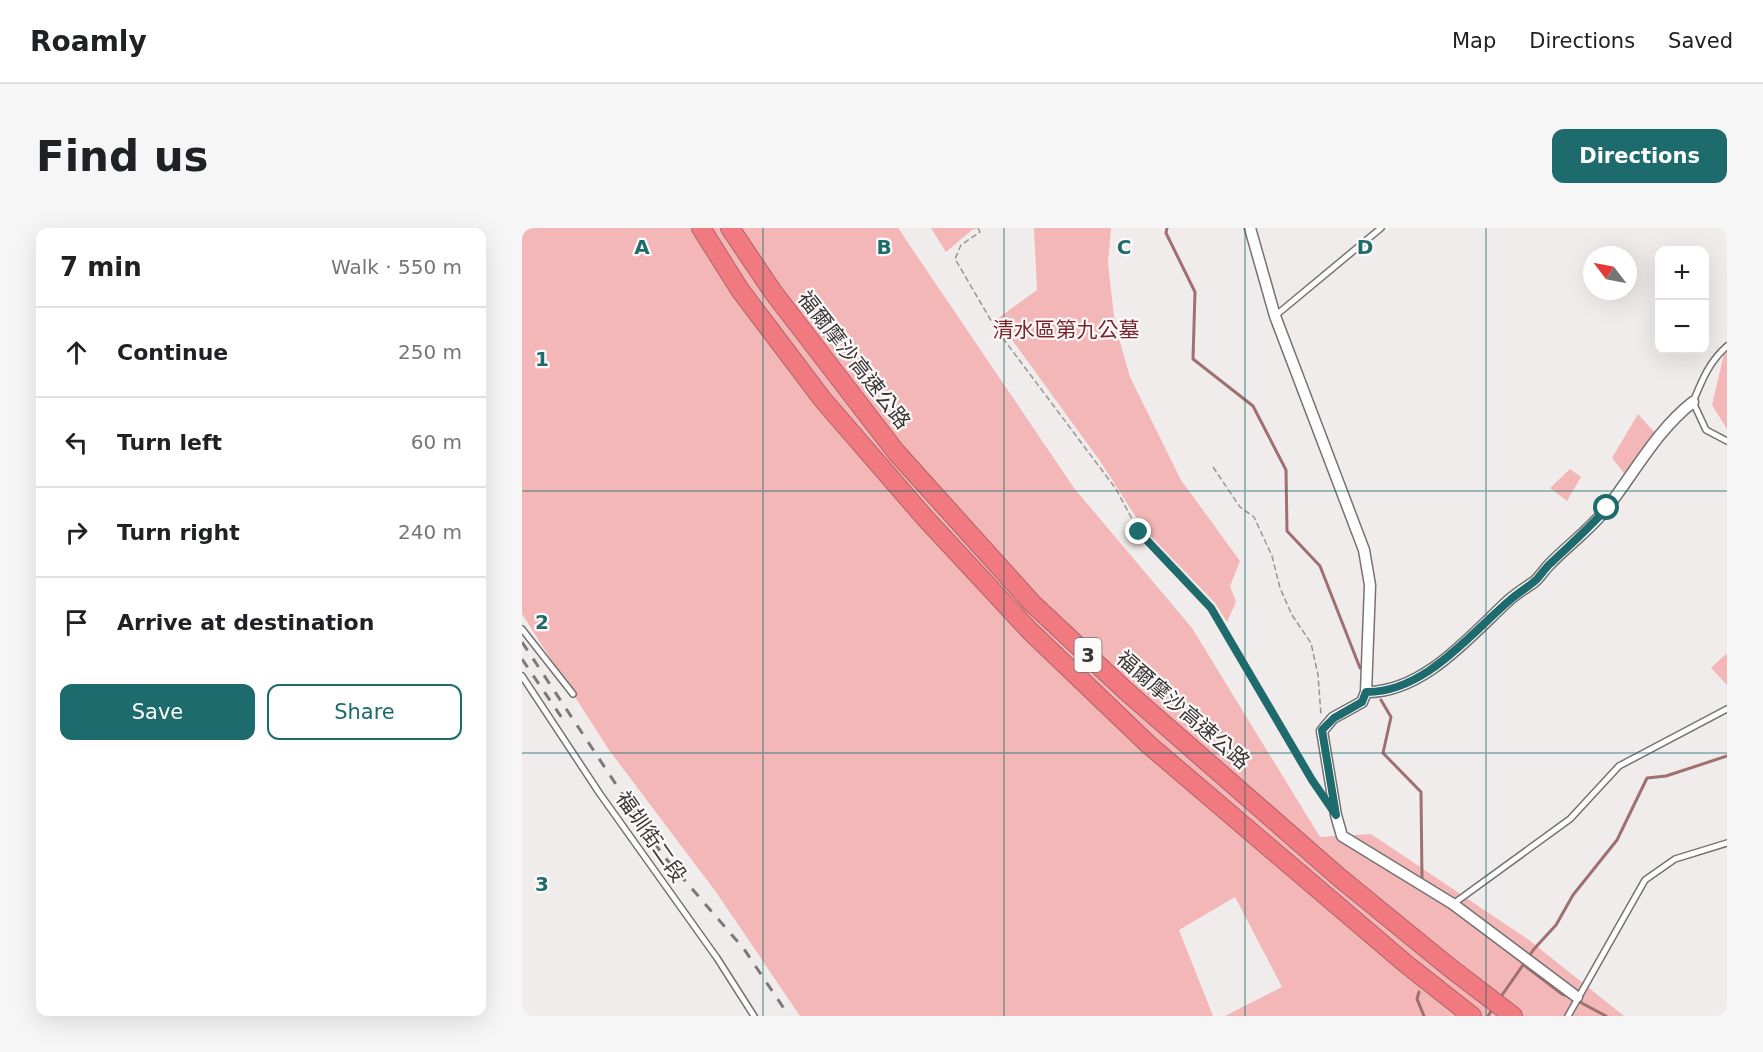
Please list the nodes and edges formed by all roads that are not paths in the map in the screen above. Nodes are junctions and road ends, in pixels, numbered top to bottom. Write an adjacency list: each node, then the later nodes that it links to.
1 (701, 228): 18 (highway, 3)
2 (730, 228): 19 (highway, 福爾摩沙高速公路 / 3)
3 (1250, 228): 5 (street)
4 (1381, 228): 5 (lane)
5 (1275, 316): 11 (street)
6 (1727, 346): 7 (lane)
7 (1693, 402): 8 (lane); 11 (street)
8 (1727, 441)
9 (522, 629): 12 (lane)
10 (522, 676): 17 (lane, 福圳街二段)
11 (1366, 692): 15 (street)
12 (573, 694)
13 (1727, 709): 15 (lane)
14 (1727, 843): 16 (lane)
15 (1453, 904): 16 (street)
16 (1577, 998): 20 (lane)
17 (754, 1016)
18 (1472, 1016)
19 (1513, 1016)
20 (1568, 1016)

